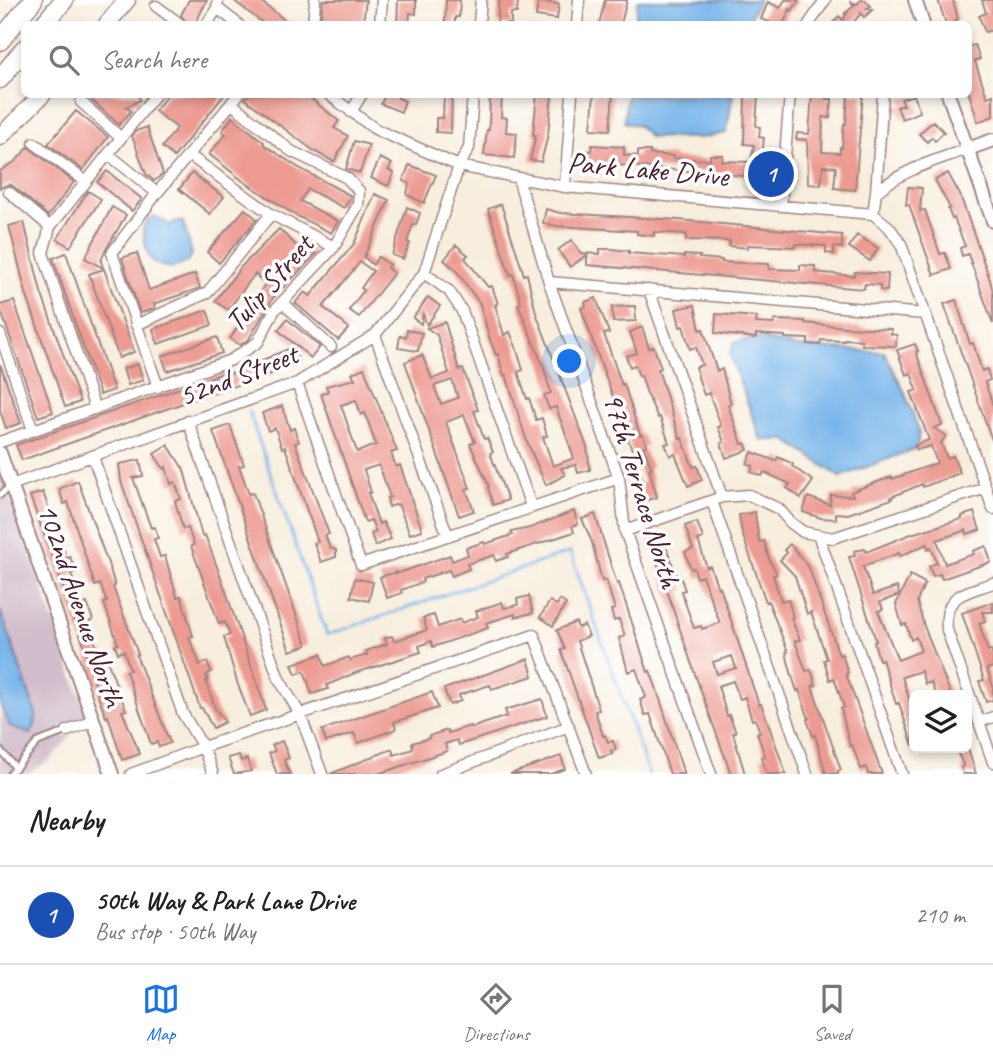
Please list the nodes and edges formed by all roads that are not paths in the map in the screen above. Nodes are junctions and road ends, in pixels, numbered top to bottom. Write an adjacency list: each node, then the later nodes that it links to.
1 (30, 0): 23 (highway); 24 (highway)
2 (64, 0): 12 (highway)
3 (127, 0): 13 (main road)
4 (316, 0): 17 (street)
5 (382, 0): 18 (street)
6 (481, 0): 19 (street)
7 (579, 0): 20 (street)
8 (825, 0): 21 (street)
9 (915, 0): 22 (street)
10 (218, 4): 15 (street); 16 (street)
11 (156, 6): 14 (street)
12 (46, 21)
13 (110, 21)
14 (176, 21)
15 (209, 21)
16 (235, 21)
17 (313, 21)
18 (380, 21)
19 (479, 21)
20 (577, 21)
21 (811, 21)
22 (922, 21)
23 (0, 30)
24 (0, 41)
25 (21, 53): 26 (highway)
26 (0, 79)
27 (39, 98): 40 (main road)
28 (153, 98): 41 (street)
29 (237, 98): 38 (street)
30 (333, 98): 39 (street, Park Lake Drive)
31 (360, 98): 39 (street)
32 (473, 98): 47 (street)
33 (572, 98): 50 (street)
34 (790, 98): 54 (street)
35 (883, 98): 52 (street)
36 (949, 98): 44 (street)
37 (81, 102): 41 (street)
38 (232, 104): 46 (street); 59 (street, Tulip Street)
39 (351, 112): 47 (street, Park Lake Drive)
40 (0, 137)
41 (121, 138): 45 (street)
42 (993, 140): 44 (street)
43 (34, 143): 49 (street)
44 (968, 149): 52 (street); 57 (street)
45 (108, 154): 49 (street); 53 (street)
46 (190, 156): 53 (street); 55 (street)
47 (459, 166): 48 (street, Park Lake Drive); 60 (street, 52nd Street)
48 (518, 178): 50 (street, Park Lake Drive); 61 (street, 97th Terrace North)
49 (85, 181): 58 (street)
50 (565, 187): 54 (street, Park Lake Drive)
51 (9, 192): 58 (street)
52 (876, 192): 56 (street)
53 (157, 193): 65 (street)
54 (781, 206): 56 (street, Park Lake Drive)
55 (271, 214): 59 (street); 65 (street)
56 (873, 214): 64 (street)
57 (993, 221)
58 (50, 227): 71 (street)
59 (334, 247): 63 (street, Tulip Street)
60 (424, 273): 67 (street, 52nd Street); 82 (street)
61 (549, 282): 62 (street); 77 (street, 97th Terrace North)
62 (649, 290): 64 (street); 81 (street)
63 (282, 302): 68 (street); 70 (street, Tulip Street)
64 (926, 314): 79 (street)
65 (136, 325): 70 (street)
66 (0, 334): 73 (street)
67 (375, 335): 69 (street, 52nd Street); 85 (street)
68 (331, 347)
69 (297, 383): 72 (street, 52nd Street); 85 (street)
70 (158, 387): 71 (street, Tulip Street)
71 (96, 409): 73 (street, Tulip Street)
72 (188, 421): 76 (street, 52nd Street); 88 (street)
73 (33, 430): 74 (street, Tulip Street)
74 (0, 442)
75 (0, 453): 78 (street, 102nd Avenue North)
76 (93, 457): 78 (street, 52nd Street); 94 (street)
77 (619, 478): 82 (street); 84 (street, 97th Terrace North)
78 (11, 485): 80 (lane); 90 (street, 102nd Avenue North)
79 (986, 488): 83 (street); 86 (street)
80 (0, 495)
81 (717, 499): 84 (street); 86 (street); 106 (street)
82 (531, 506): 85 (street)
83 (993, 509)
84 (625, 531): 105 (street, 97th Terrace North)
85 (447, 536)
86 (819, 537): 107 (street)
87 (993, 583): 91 (street)
88 (300, 714): 92 (street); 94 (street); 102 (street)
89 (993, 717): 91 (street)
90 (94, 721): 93 (street); 99 (street, 102nd Avenue North)
91 (979, 722): 96 (street)
92 (569, 726): 103 (street); 104 (street)
93 (67, 731): 97 (lane)
94 (203, 747): 100 (street); 101 (street)
95 (0, 750): 97 (lane)
96 (993, 762)
97 (16, 768): 98 (lane)
98 (10, 774)
99 (112, 774)
100 (131, 774)
101 (213, 774)
102 (322, 774)
103 (441, 774)
104 (586, 774)
105 (710, 774)
106 (807, 774)
107 (902, 774)

